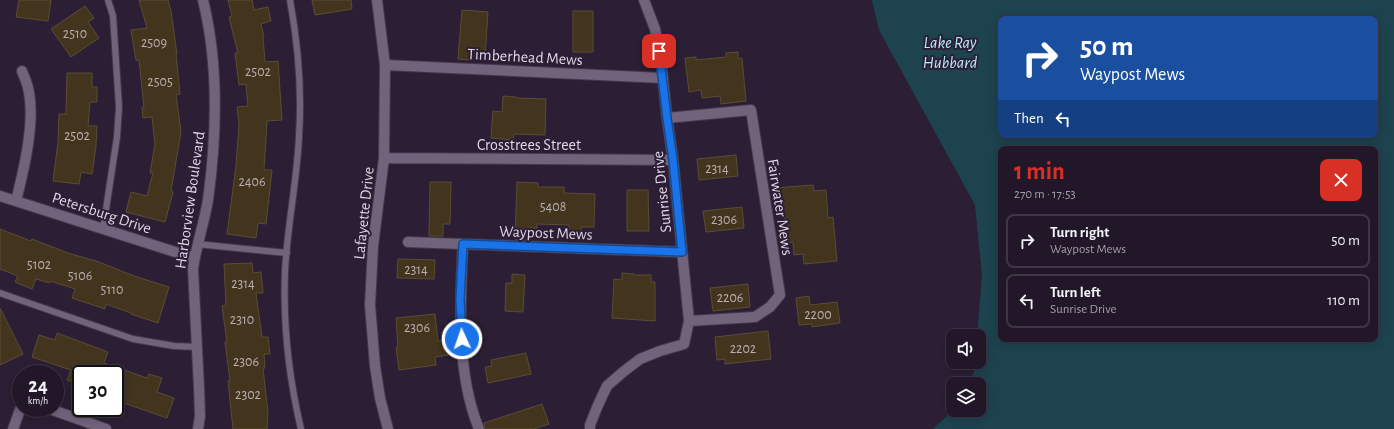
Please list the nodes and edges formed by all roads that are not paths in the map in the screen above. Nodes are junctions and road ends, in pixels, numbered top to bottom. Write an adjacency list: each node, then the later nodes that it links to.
1 (108, 0): 14 (lane)
2 (203, 0): 16 (street, Harborview Boulevard)
3 (290, 0): 19 (lane)
4 (377, 0): 6 (street, Lafayette Drive)
5 (644, 0): 8 (street, Sunrise Drive)
6 (386, 65): 8 (street, Timberhead Mews); 10 (street, Lafayette Drive)
7 (22, 71): 13 (street)
8 (663, 78): 9 (street, Sunrise Drive)
9 (667, 118): 11 (street, Sunrise Drive); 22 (street, Fairwater Mews)
10 (384, 158): 11 (street, Crosstrees Street); 30 (street, Lafayette Drive)
11 (673, 160): 18 (street, Sunrise Drive)
12 (0, 196): 13 (street, Petersburg Drive)
13 (16, 201): 14 (street, Petersburg Drive)
14 (104, 229): 20 (street, Petersburg Drive)
15 (408, 242): 17 (street, Waypost Mews)
16 (197, 244): 19 (lane); 20 (street, Harborview Boulevard)
17 (463, 244): 18 (street, Waypost Mews); 31 (street)
18 (682, 252): 22 (street, Sunrise Drive)
19 (287, 254): 29 (lane)
20 (194, 258): 23 (street, Harborview Boulevard)
21 (0, 293): 23 (lane)
22 (689, 321): 32 (street, Sunrise Drive)
23 (198, 347): 28 (street, Harborview Boulevard)
24 (64, 414): 27 (street)
25 (17, 417): 26 (street)
26 (13, 429)
27 (106, 429)
28 (198, 429)
29 (301, 429)
30 (388, 429)
31 (479, 429)
32 (590, 429)

